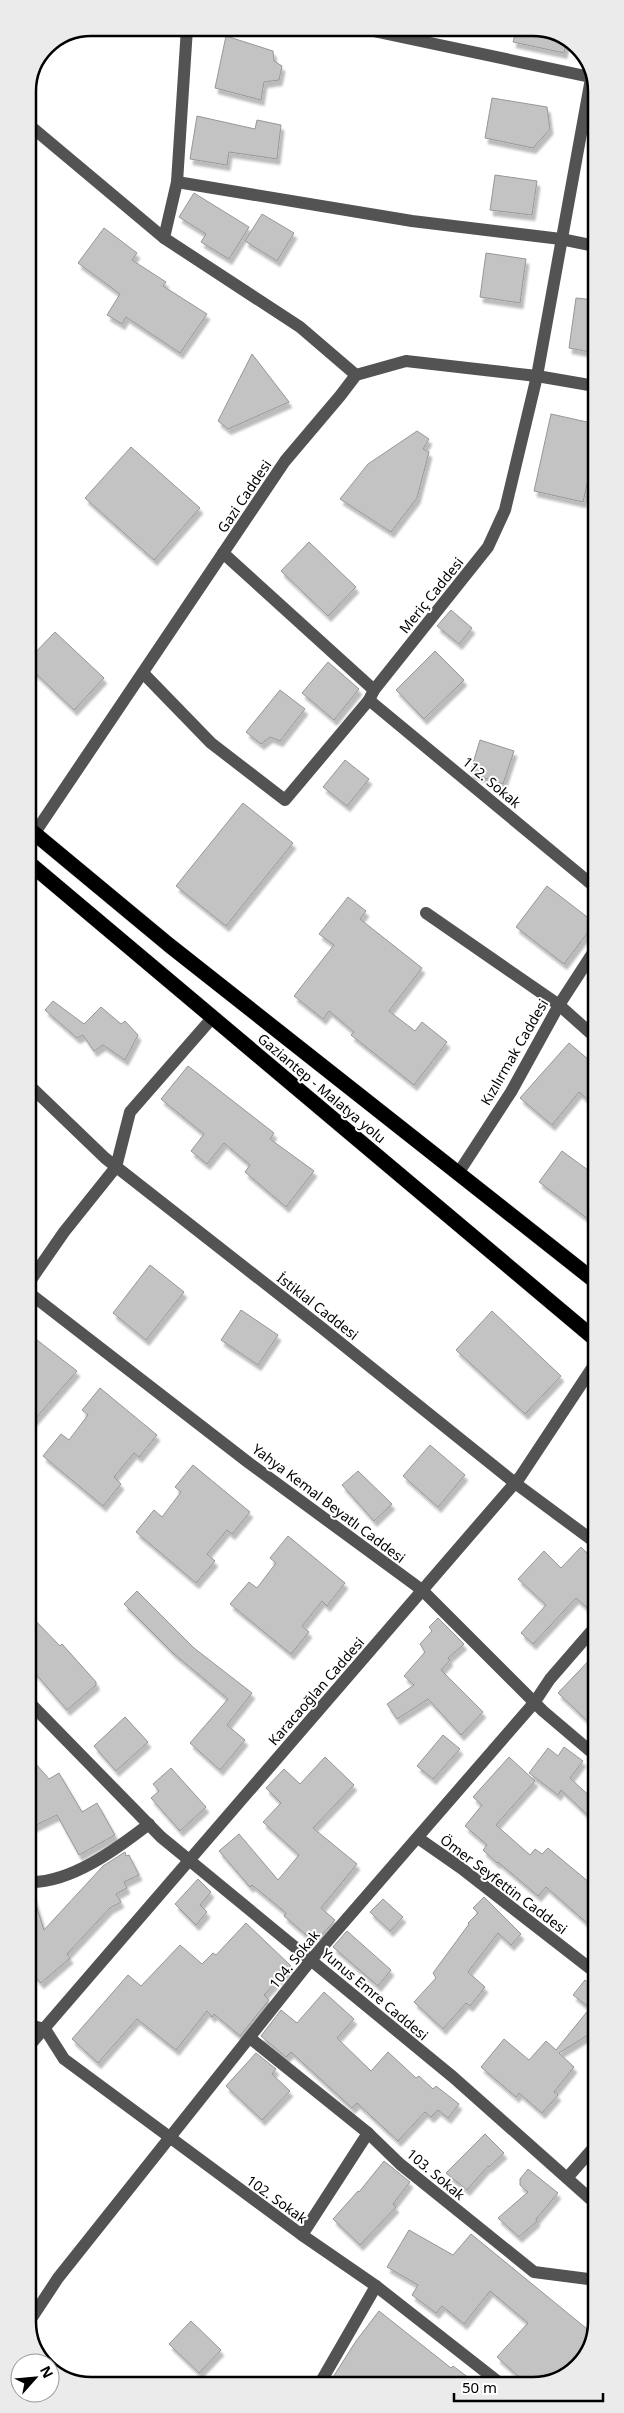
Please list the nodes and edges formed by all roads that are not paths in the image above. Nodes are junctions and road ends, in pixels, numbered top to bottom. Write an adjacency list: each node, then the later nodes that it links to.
1 (186, 36): 6 (street)
2 (398, 36): 3 (street)
3 (585, 74)
4 (588, 101): 8 (street, Meriç Caddesi)
5 (36, 131): 7 (street)
6 (177, 182): 7 (street); 8 (street)
7 (164, 238): 10 (street)
8 (561, 238): 9 (street); 11 (street, Meriç Caddesi)
9 (588, 244)
10 (356, 375): 11 (street); 13 (street, Gazi Caddesi)
11 (537, 376): 12 (street); 15 (street, Meriç Caddesi)
12 (588, 385)
13 (223, 553): 14 (street, Gazi Caddesi); 15 (street, 112. Sokak)
14 (143, 673): 15 (street, Meriç Caddesi); 16 (street, Gazi Caddesi)
15 (372, 695): 19 (street, 112. Sokak)
16 (36, 826)
17 (36, 840): 27 (highway, Gaziantep - Malatya yolu)
18 (36, 869): 23 (highway, Gaziantep - Malatya yolu)
19 (588, 881)
20 (426, 913): 22 (street)
21 (588, 960): 22 (street, Kızılırmak Caddesi)
22 (559, 1005): 24 (street); 27 (street, Kızılırmak Caddesi)
23 (213, 1018): 26 (street); 31 (highway, Gaziantep - Malatya yolu)
24 (588, 1031)
25 (36, 1092): 26 (street, İstiklal Caddesi)
26 (116, 1167): 28 (street); 33 (street, İstiklal Caddesi)
27 (458, 1172): 29 (highway, Gaziantep - Malatya yolu)
28 (36, 1272)
29 (588, 1276)
30 (36, 1298): 35 (street, Yahya Kemal Beyatlı Caddesi)
31 (588, 1333)
32 (588, 1374): 33 (street, Karacaoğlan Caddesi)
33 (515, 1483): 34 (street, İstiklal Caddesi); 35 (street, Karacaoğlan Caddesi)
34 (588, 1536)
35 (422, 1590): 37 (street, Yahya Kemal Beyatlı Caddesi); 42 (street, Karacaoğlan Caddesi)
36 (588, 1635): 37 (street, 104. Sokak)
37 (534, 1703): 39 (street, Yahya Kemal Beyatlı Caddesi); 41 (street, 104. Sokak)
38 (36, 1709): 40 (street, Yunus Emre Caddesi)
39 (588, 1749)
40 (149, 1824): 42 (street, Yunus Emre Caddesi); 43 (street)
41 (418, 1838): 44 (street, 104. Sokak); 45 (street, Ömer Seyfettin Caddesi)
42 (190, 1860): 44 (street, Yunus Emre Caddesi); 47 (street, Karacaoğlan Caddesi)
43 (36, 1880)
44 (311, 1960): 49 (street, 104. Sokak); 53 (street, Yunus Emre Caddesi)
45 (588, 1967)
46 (36, 2027): 47 (street)
47 (44, 2029): 48 (street, Karacaoğlan Caddesi); 51 (street, 102. Sokak)
48 (36, 2038)
49 (250, 2038): 50 (street, 103. Sokak); 51 (street, 104. Sokak)
50 (368, 2133): 55 (street); 56 (street, 103. Sokak)
51 (170, 2138): 55 (street, 102. Sokak); 58 (street, 104. Sokak)
52 (588, 2155): 53 (street)
53 (567, 2178): 54 (street, Yunus Emre Caddesi)
54 (588, 2197)
55 (302, 2235): 57 (street, 102. Sokak)
56 (588, 2279)
57 (376, 2286): 59 (street); 60 (street, 102. Sokak)
58 (36, 2311)
59 (324, 2377)
60 (492, 2377)

